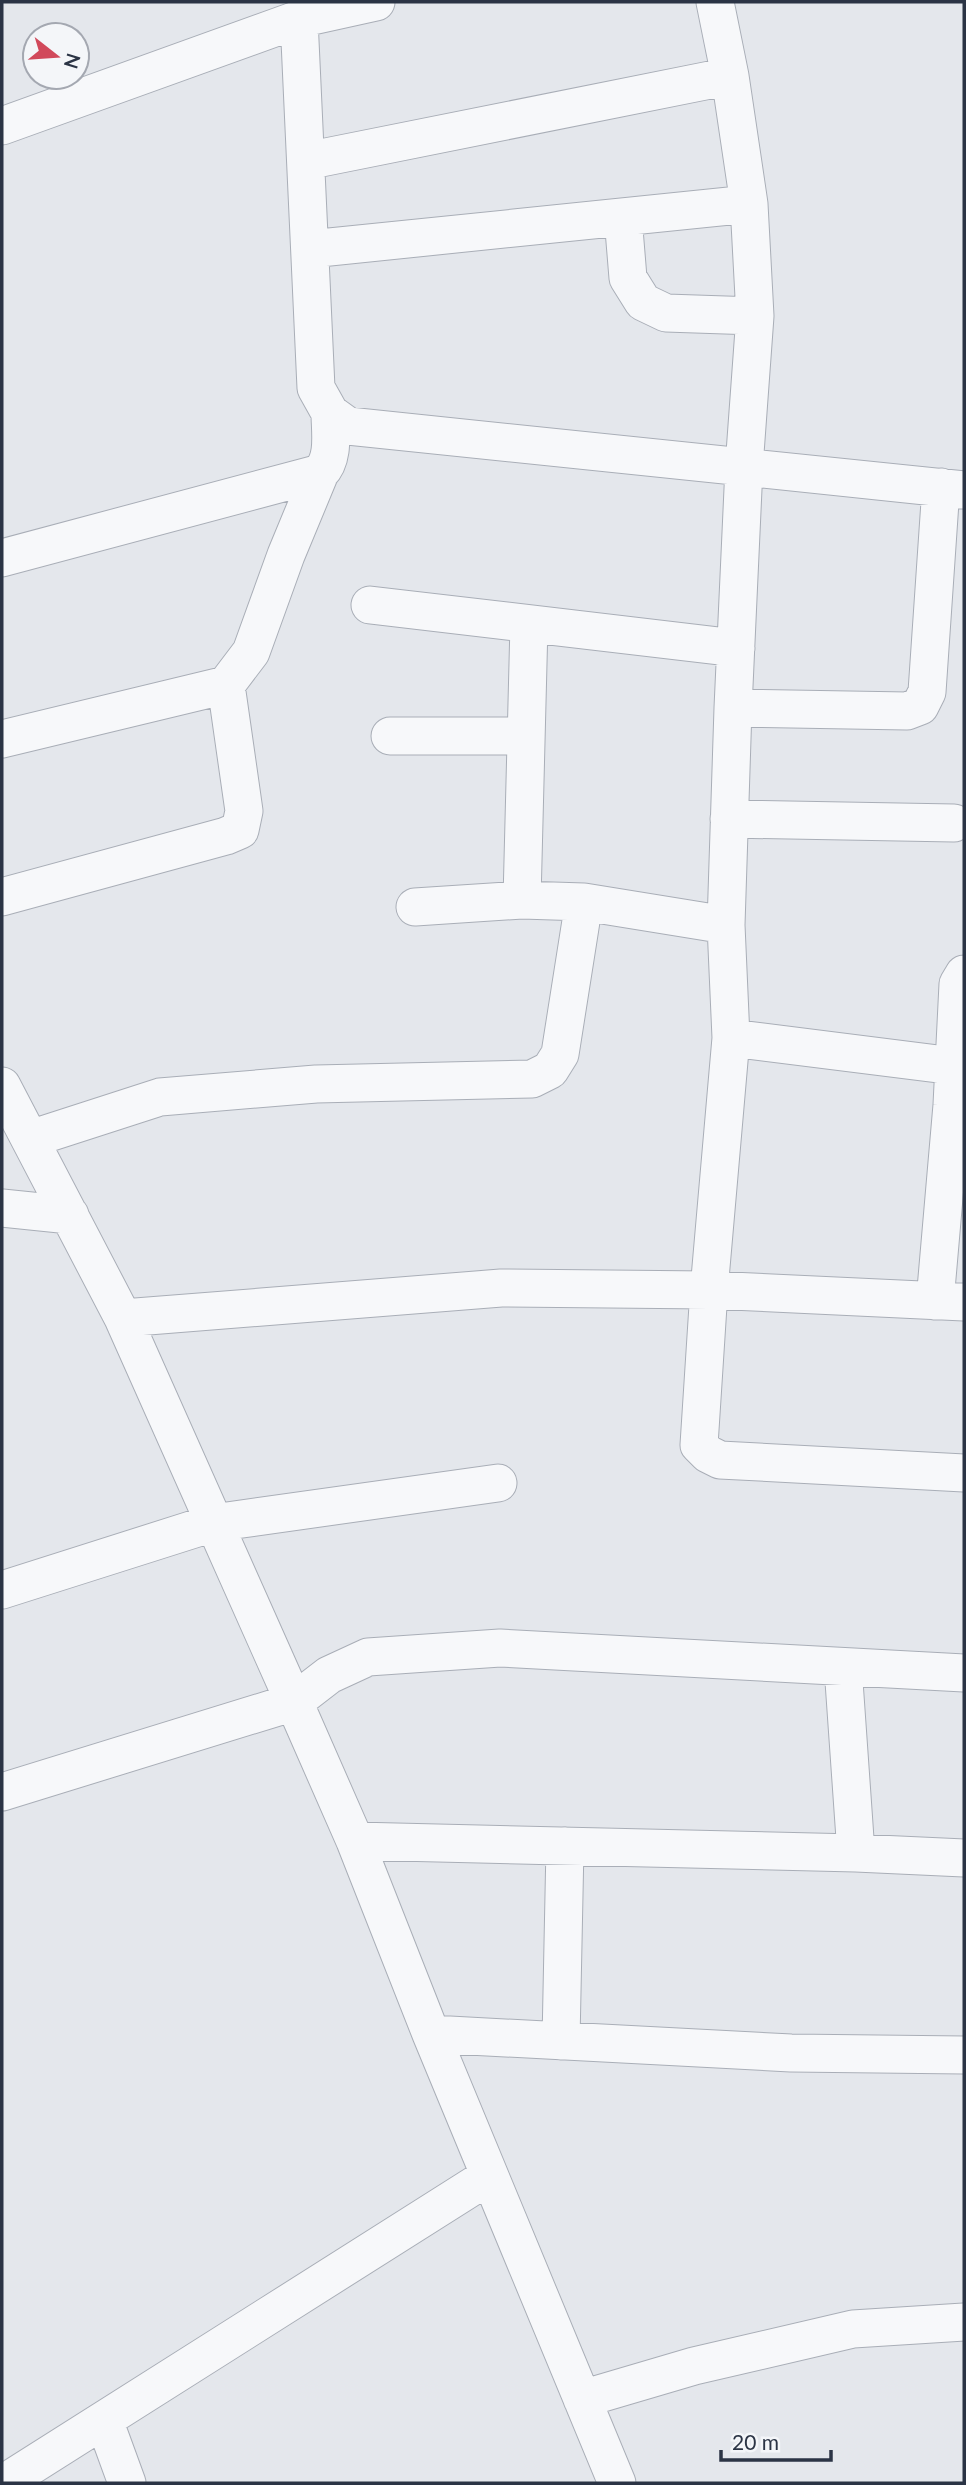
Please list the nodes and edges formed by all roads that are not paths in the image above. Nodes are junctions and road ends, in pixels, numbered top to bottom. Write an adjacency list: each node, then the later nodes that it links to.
1 (376, 2): 3 (street)
2 (715, 2): 4 (street)
3 (299, 19): 5 (street); 6 (street)
4 (730, 76): 6 (street); 7 (street)
5 (2, 126)
6 (306, 161): 9 (street)
7 (749, 204): 8 (street); 10 (street)
8 (623, 217): 9 (street); 10 (street)
9 (310, 248): 11 (street)
10 (755, 316): 12 (street)
11 (330, 412): 12 (street); 13 (street)
12 (744, 467): 14 (street); 18 (street)
13 (320, 474): 15 (street); 19 (street)
14 (953, 489): 20 (street)
15 (2, 558)
16 (370, 605): 17 (street)
17 (529, 624): 18 (street); 22 (street)
18 (736, 648): 20 (street)
19 (226, 685): 23 (street); 26 (street)
20 (733, 708): 24 (street)
21 (390, 736): 22 (street)
22 (526, 736): 27 (street)
23 (2, 739)
24 (729, 819): 25 (street); 30 (street)
25 (954, 823)
26 (2, 897)
27 (522, 900): 28 (street); 29 (street)
28 (584, 902): 30 (street); 36 (street)
29 (415, 907)
30 (726, 925): 32 (street)
31 (964, 974): 33 (street)
32 (731, 1038): 33 (street); 39 (street)
33 (954, 1066): 35 (street)
34 (2, 1086): 36 (street)
35 (958, 1106): 40 (street)
36 (30, 1139): 38 (street)
37 (2, 1208): 38 (street)
38 (70, 1215): 41 (street)
39 (709, 1290): 40 (street); 41 (street); 42 (street)
40 (949, 1302)
41 (123, 1318): 44 (street)
42 (964, 1474)
43 (498, 1483): 44 (street)
44 (213, 1523): 45 (street); 48 (street)
45 (2, 1590)
46 (843, 1667): 47 (street); 48 (street); 52 (street)
47 (964, 1672)
48 (294, 1702): 49 (street); 50 (street)
49 (2, 1792)
50 (355, 1841): 51 (street); 54 (street)
51 (565, 1846): 52 (street); 55 (street)
52 (856, 1853): 53 (street)
53 (964, 1858)
54 (431, 2034): 55 (street); 57 (street)
55 (561, 2041): 56 (street)
56 (964, 2055)
57 (489, 2176): 59 (street); 60 (street)
58 (964, 2322): 59 (street)
59 (582, 2399): 63 (street)
60 (104, 2420): 61 (street); 62 (street)
61 (4, 2483)
62 (127, 2483)
63 (617, 2483)

